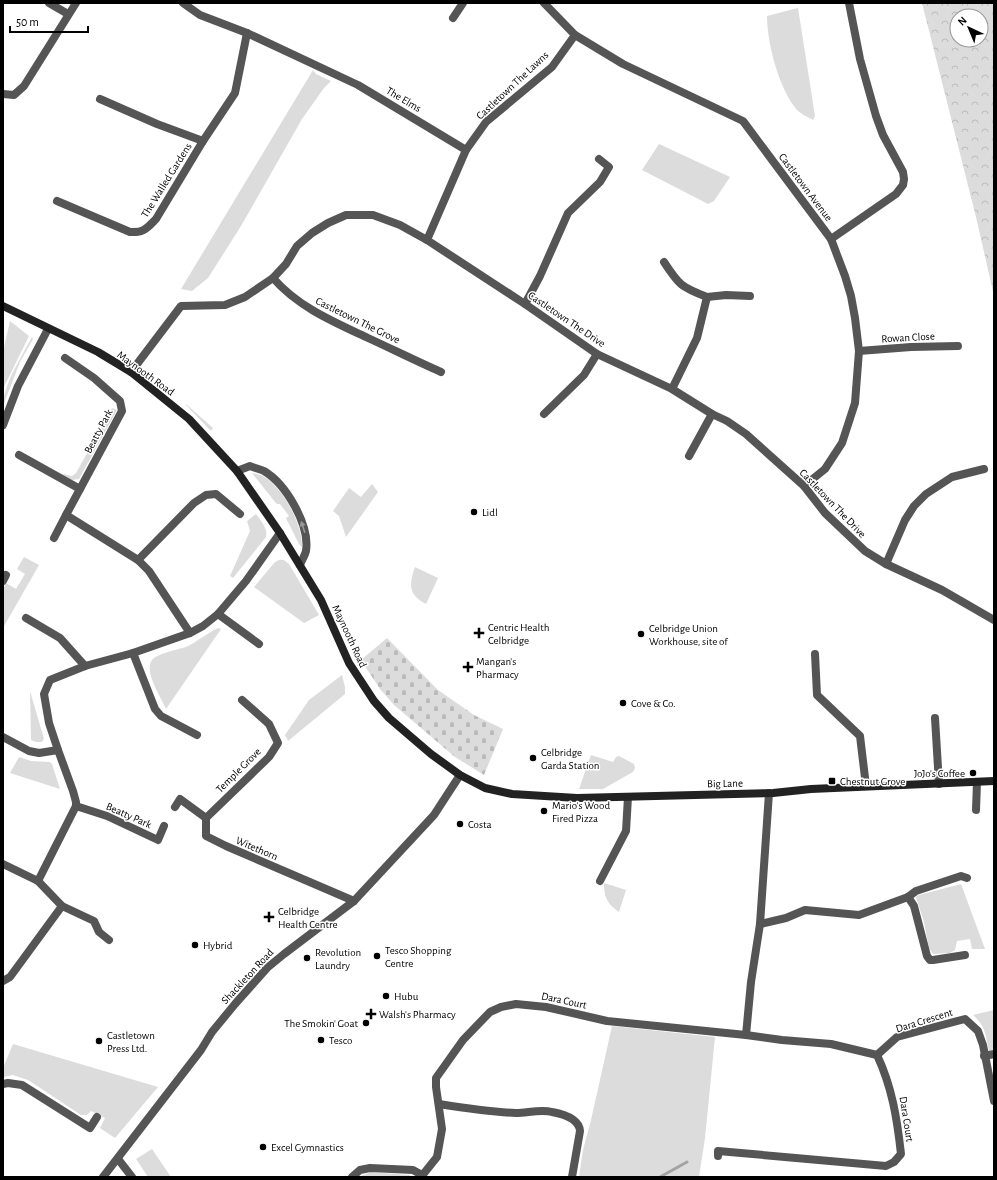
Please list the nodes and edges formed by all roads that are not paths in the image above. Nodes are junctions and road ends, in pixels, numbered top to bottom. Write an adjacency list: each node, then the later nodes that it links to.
1 (49, 3): 7 (street)
2 (76, 3): 7 (street)
3 (183, 3): 9 (street)
4 (463, 3): 8 (street)
5 (544, 3): 10 (street, Castletown Avenue)
6 (849, 3): 17 (street)
7 (68, 14): 11 (street)
8 (453, 18)
9 (247, 33): 13 (street, The Walled Gardens); 14 (street, The Elms)
10 (575, 35): 14 (street, Castletown The Lawns); 17 (street, Castletown Avenue)
11 (3, 94)
12 (100, 100): 13 (street, The Walled Gardens)
13 (203, 141): 16 (street, The Walled Gardens)
14 (466, 150): 18 (street, Castletown The Lawns)
15 (599, 159): 23 (street)
16 (57, 201)
17 (831, 239): 27 (street, Castletown Avenue)
18 (427, 240): 20 (street, Castletown The Drive); 23 (street, Castletown The Drive)
19 (664, 262): 22 (street)
20 (273, 278): 30 (street, Castletown The Drive); 31 (street, Castletown The Grove)
21 (750, 296): 22 (street)
22 (707, 297): 32 (street)
23 (525, 304): 28 (street, Castletown The Drive)
24 (3, 306): 25 (main road, Maynooth Road)
25 (48, 329): 30 (main road, Maynooth Road); 35 (street)
26 (958, 346): 27 (street, Rowan Close)
27 (859, 351): 40 (street, Castletown Avenue)
28 (597, 354): 32 (street, Castletown The Drive); 33 (street)
29 (65, 358): 41 (street, Beatty Park)
30 (131, 372): 39 (main road, Maynooth Road)
31 (440, 372)
32 (672, 389): 34 (street, Castletown The Drive)
33 (544, 414)
34 (712, 414): 37 (street); 40 (street, Castletown The Drive)
35 (3, 425)
36 (19, 455): 41 (street)
37 (690, 456)
38 (984, 469): 48 (street)
39 (237, 471): 44 (main road, Maynooth Road); 47 (street, one-way to 39)
40 (804, 486): 48 (street, Castletown The Drive)
41 (80, 489): 43 (street, Beatty Park)
42 (240, 514): 46 (street)
43 (66, 515): 45 (street, Beatty Park); 46 (street)
44 (280, 533): 47 (main road, Maynooth Road); 49 (street)
45 (54, 538)
46 (138, 560): 52 (street)
47 (300, 564): 62 (main road, Maynooth Road)
48 (886, 564): 51 (street, Castletown The Drive)
49 (218, 614): 52 (street); 53 (street)
50 (26, 618): 56 (street)
51 (994, 620)
52 (190, 633): 54 (street)
53 (259, 644)
54 (133, 653): 56 (street); 59 (street)
55 (815, 654): 66 (street)
56 (85, 666): 61 (street)
57 (242, 700): 72 (street, Temple Grove)
58 (934, 718): 65 (street)
59 (197, 735)
60 (3, 737): 61 (street)
61 (58, 750): 69 (street)
62 (460, 775): 68 (main road, Big Lane); 79 (street, Shackleton Road)
63 (994, 781): 64 (main road, Big Lane)
64 (977, 782): 65 (main road, Big Lane); 71 (street)
65 (938, 784): 66 (main road, Big Lane)
66 (866, 786): 67 (main road, Big Lane)
67 (769, 793): 68 (main road, Big Lane); 81 (street)
68 (628, 797): 77 (street)
69 (76, 806): 73 (street, Beatty Park); 76 (street)
70 (175, 807): 72 (street)
71 (976, 810)
72 (206, 818): 79 (street, Witethorn)
73 (164, 826)
74 (3, 864): 76 (street)
75 (967, 878): 78 (street)
76 (38, 881): 80 (street)
77 (600, 881)
78 (908, 897): 81 (street); 83 (street)
79 (354, 901): 94 (street, Shackleton Road)
80 (62, 906): 82 (street); 84 (street)
81 (760, 924): 85 (street)
82 (109, 940)
83 (965, 954)
84 (3, 981)
85 (746, 1035): 87 (street, Dara Court); 91 (street, Dara Court)
86 (994, 1054): 88 (street)
87 (877, 1055): 88 (street, Dara Crescent); 93 (street, Dara Court)
88 (984, 1056): 90 (street, Dara Crescent)
89 (3, 1084): 92 (street)
90 (994, 1101)
91 (439, 1104): 95 (street, Dara Court); 99 (street)
92 (97, 1117)
93 (718, 1156)
94 (118, 1159): 96 (street, Shackleton Road); 97 (street)
95 (422, 1176): 98 (street, Dara Court)
96 (103, 1177)
97 (132, 1177)
98 (352, 1177)
99 (572, 1177)

